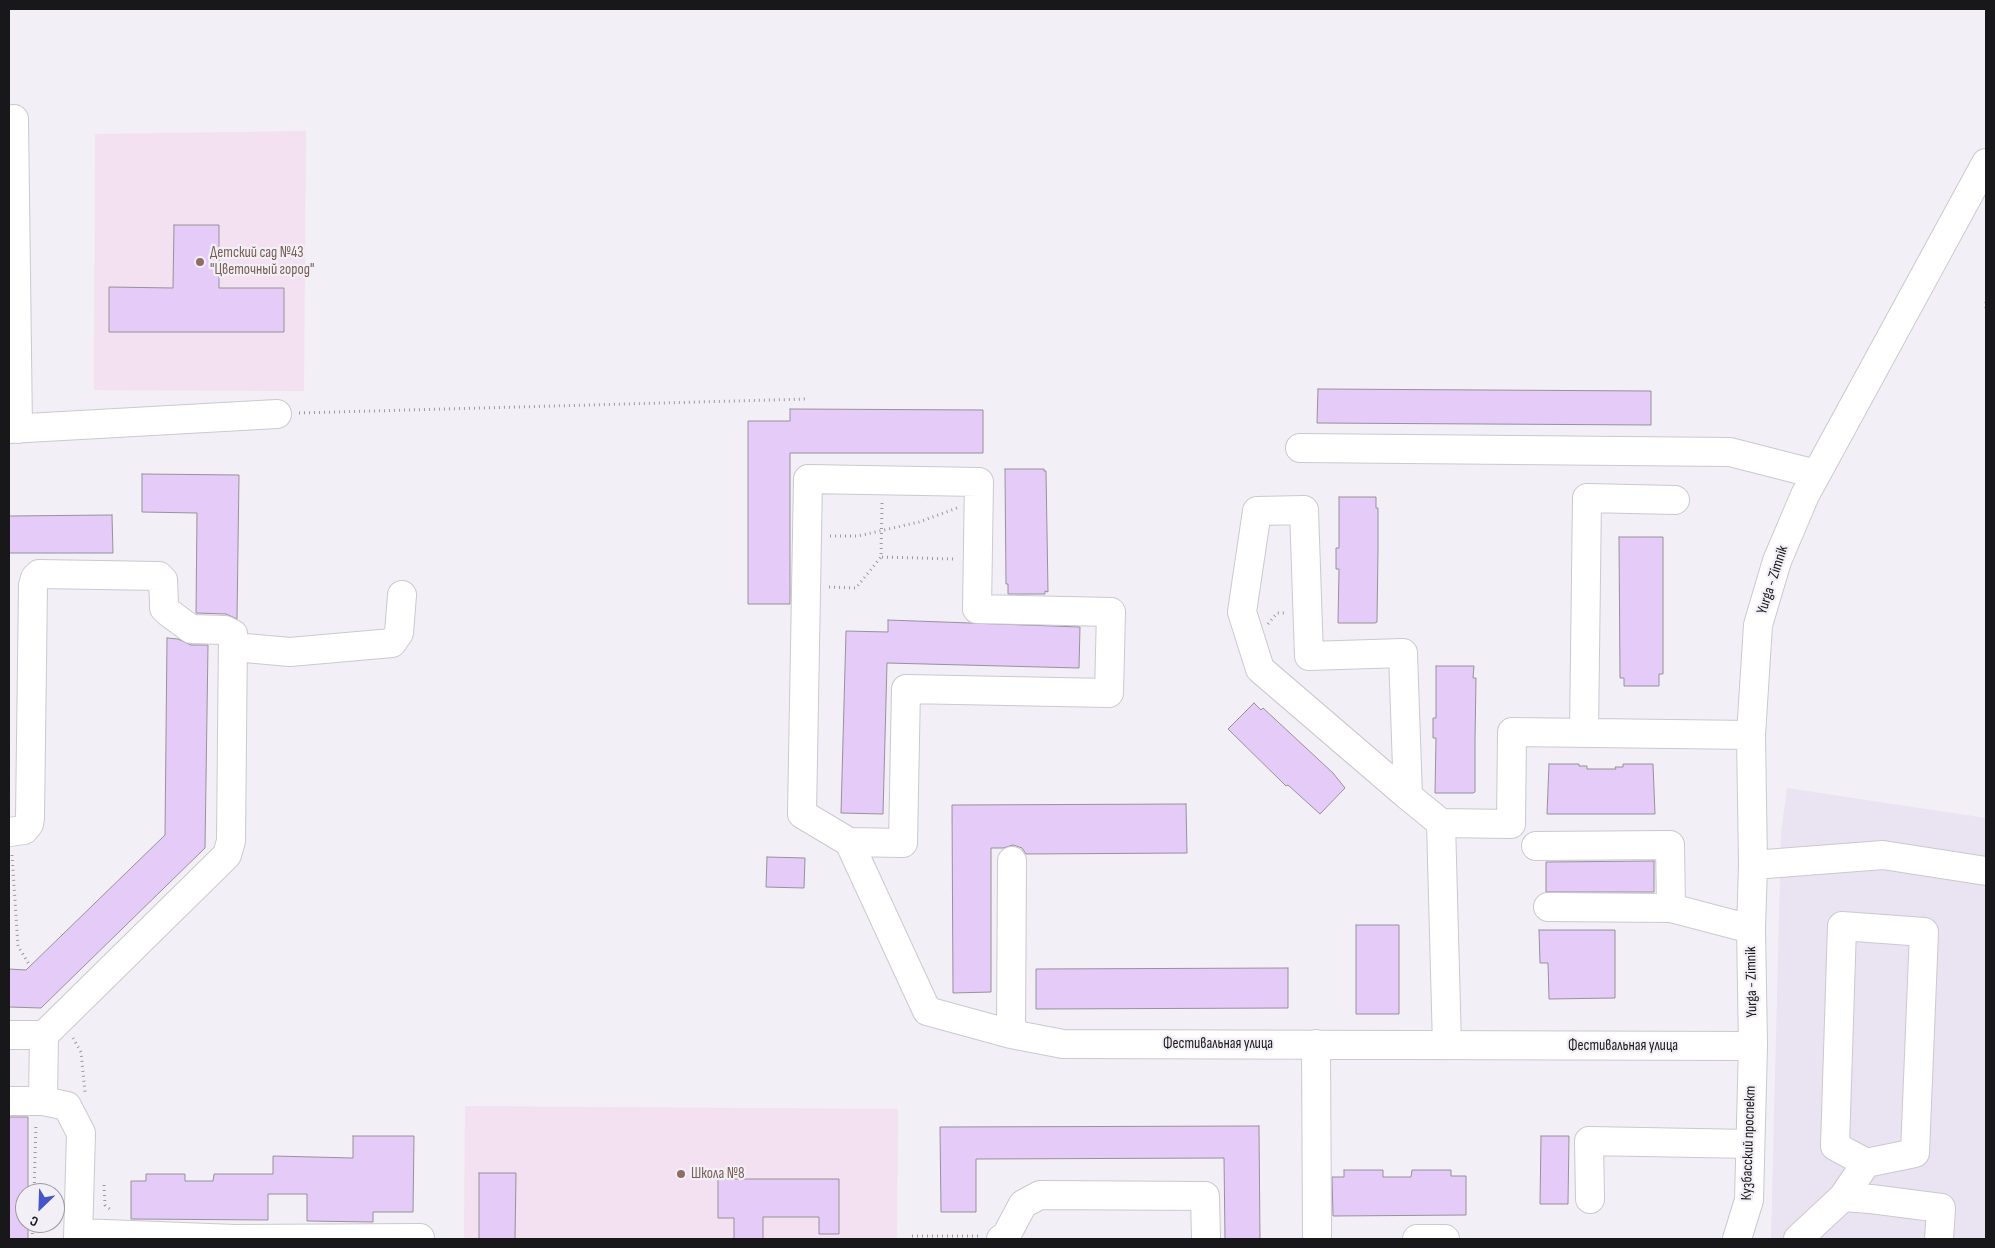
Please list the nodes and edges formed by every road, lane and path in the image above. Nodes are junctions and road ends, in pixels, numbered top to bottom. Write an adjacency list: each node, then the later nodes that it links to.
1 (14, 119): 7 (street)
2 (1986, 163): 9 (street, Yurga - Zimnik)
3 (1986, 302): 4 (path)
4 (1986, 312)
5 (808, 399): 6 (path)
6 (278, 414): 7 (street)
7 (13, 429)
8 (1300, 448): 9 (street)
9 (1816, 474): 23 (street, Yurga - Zimnik)
10 (882, 480): 11 (street); 13 (path); 14 (street)
11 (979, 500): 13 (path); 16 (street)
12 (1675, 500): 22 (street)
13 (881, 530): 14 (path); 15 (path)
14 (807, 536): 17 (street)
15 (881, 557): 16 (path); 17 (path)
16 (978, 559): 27 (street)
17 (806, 587): 27 (street)
18 (402, 594): 21 (street)
19 (1308, 612): 20 (path); 20 (street); 24 (street)
20 (1252, 645): 24 (street)
21 (234, 647): 26 (street); 38 (street)
22 (1584, 732): 23 (street); 25 (street)
23 (1751, 735): 30 (street, Yurga - Zimnik)
24 (1408, 796): 25 (street)
25 (1440, 823): 40 (street)
26 (10, 832): 35 (path)
27 (849, 842): 36 (street, Фестивальная улица)
28 (1536, 846): 33 (street)
29 (1012, 861): 36 (street)
30 (1753, 864): 31 (street); 34 (street, Yurga - Zimnik)
31 (1986, 871)
32 (1548, 907): 33 (street)
33 (1671, 908): 34 (street)
34 (1751, 929): 41 (street, Yurga - Zimnik)
35 (30, 966)
36 (1011, 1034): 39 (street, Фестивальная улица)
37 (9, 1035): 38 (street)
38 (44, 1035): 43 (street)
39 (1316, 1044): 40 (street, Фестивальная улица); 56 (street)
40 (1447, 1045): 41 (street, Фестивальная улица)
41 (1753, 1046): 44 (street, Кузбасский проспект)
42 (9, 1101): 43 (street)
43 (55, 1104): 50 (street)
44 (1750, 1144): 48 (street); 59 (street, Кузбасский проспект)
45 (1866, 1163): 45 (street); 47 (street)
46 (104, 1175): 49 (path)
47 (1843, 1197): 60 (street); 61 (street)
48 (1590, 1199)
49 (113, 1211)
50 (78, 1236): 53 (street)
51 (420, 1238): 53 (street)
52 (1004, 1238): 54 (path); 55 (street)
53 (235, 1239)
54 (910, 1239)
55 (1206, 1239)
56 (1317, 1239)
57 (1417, 1239): 58 (street)
58 (1445, 1239)
59 (1737, 1239)
60 (1798, 1239)
61 (1939, 1239)

